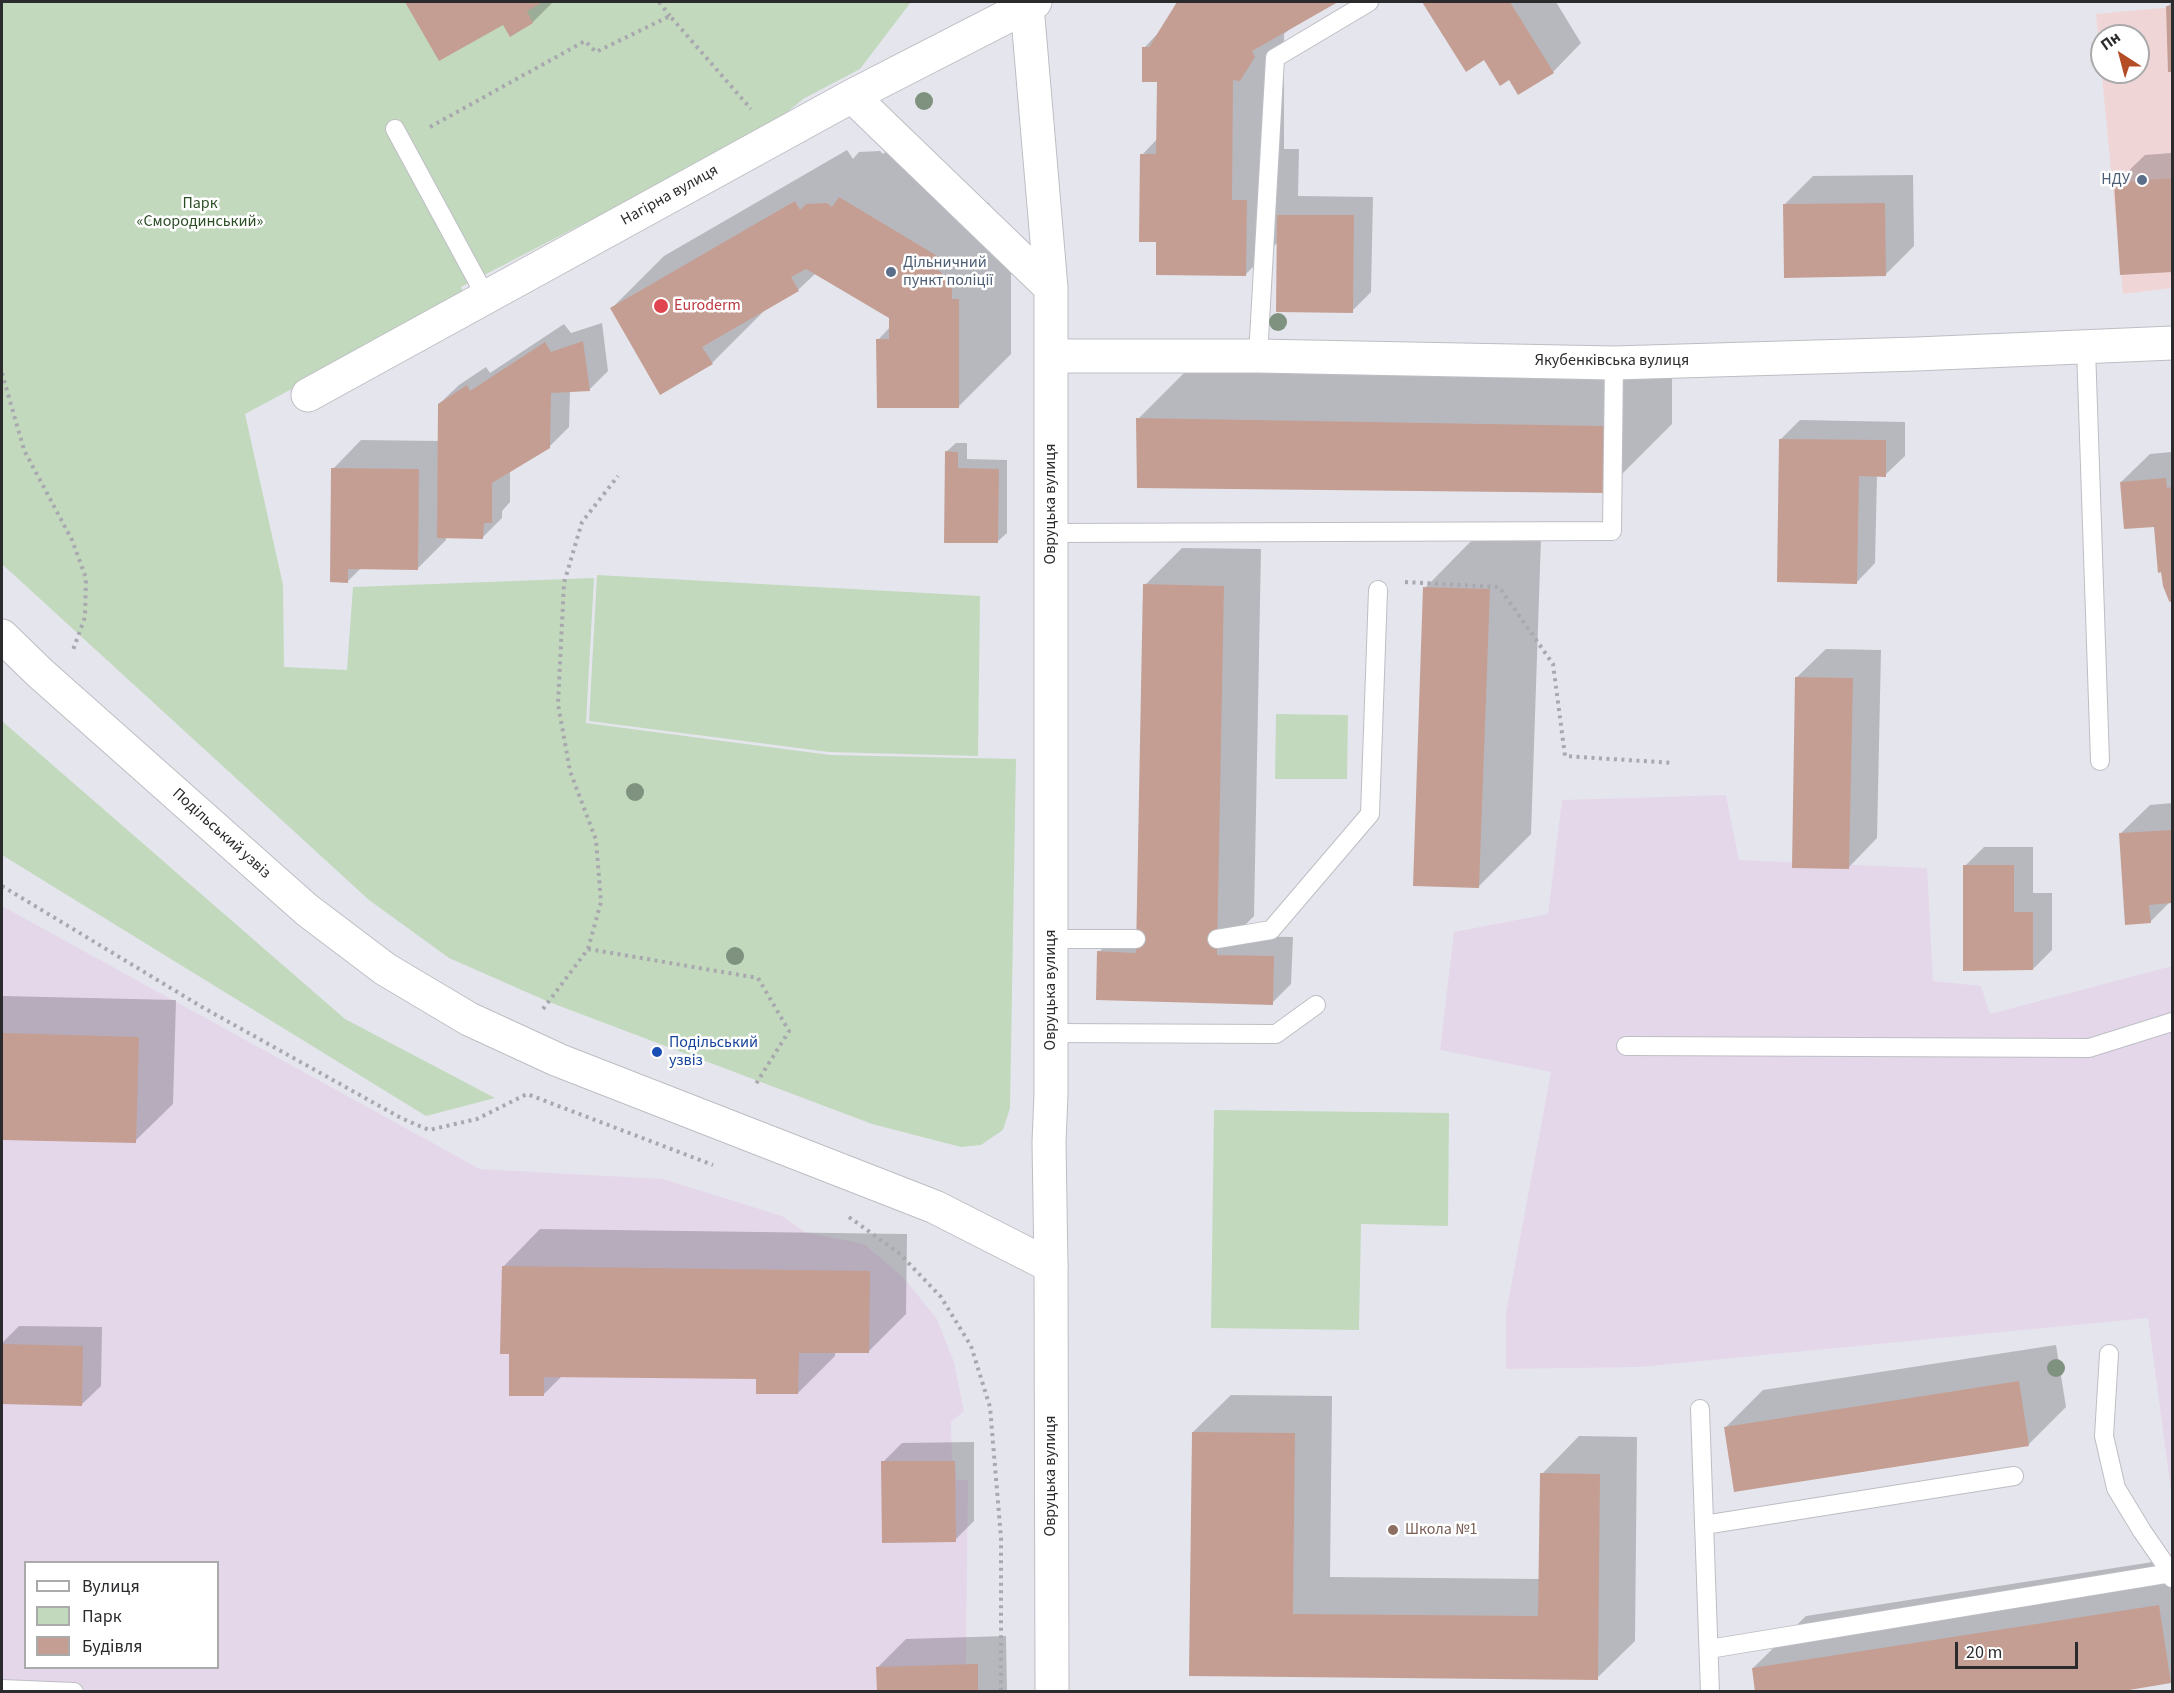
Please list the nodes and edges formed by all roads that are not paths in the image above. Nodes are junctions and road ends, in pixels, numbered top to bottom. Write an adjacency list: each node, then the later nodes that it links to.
1 (1369, 2): 10 (lane)
2 (1029, 3): 3 (street, Нагірна вулиця); 5 (street, Овруцька вулиця)
3 (852, 96): 5 (street); 6 (street, Нагірна вулиця)
4 (399, 136): 6 (lane)
5 (1051, 288): 9 (street, Овруцька вулиця)
6 (486, 297): 12 (street, Нагірна вулиця)
7 (2172, 343): 8 (street, Якубенківська вулиця)
8 (2086, 348): 11 (street, Якубенківська вулиця); 16 (lane)
9 (1052, 356): 10 (street, Якубенківська вулиця); 13 (street, Овруцька вулиця)
10 (1258, 356): 11 (street, Якубенківська вулиця)
11 (1614, 363): 13 (lane)
12 (308, 394)
13 (1051, 533): 17 (street, Овруцька вулиця)
14 (1378, 590): 19 (lane)
15 (2, 636): 24 (street, Подільський узвіз)
16 (2100, 761)
17 (1051, 939): 18 (lane); 22 (street, Овруцька вулиця)
18 (1136, 939)
19 (1217, 939)
20 (1316, 1005): 22 (lane)
21 (2172, 1022): 23 (lane)
22 (1051, 1033): 24 (street, Овруцька вулиця)
23 (1626, 1046)
24 (1051, 1266): 33 (street, Овруцька вулиця)
25 (2109, 1354): 29 (lane)
26 (1700, 1409): 28 (lane)
27 (2014, 1476): 28 (lane)
28 (1704, 1525): 30 (lane)
29 (2172, 1575): 30 (lane)
30 (1709, 1649): 34 (lane)
31 (2, 1689): 32 (lane)
32 (74, 1692)
33 (1052, 1692)
34 (1710, 1692)

